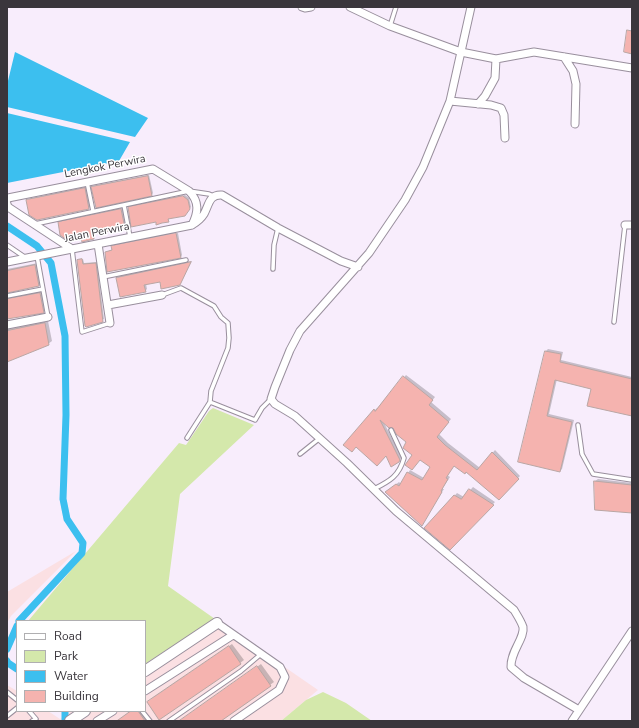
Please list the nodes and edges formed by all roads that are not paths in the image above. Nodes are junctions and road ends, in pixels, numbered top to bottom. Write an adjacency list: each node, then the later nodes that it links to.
1 (302, 7): 2 (street)
2 (311, 7)
3 (350, 7): 6 (street)
4 (396, 7): 6 (lane)
5 (471, 7): 7 (street)
6 (390, 26): 7 (street)
7 (461, 52): 9 (street); 11 (street)
8 (564, 57): 9 (street); 10 (street); 13 (street)
9 (496, 59): 12 (street)
10 (632, 68)
11 (450, 100): 12 (street); 34 (street)
12 (478, 104): 14 (street)
13 (575, 124)
14 (505, 138)
15 (87, 182): 16 (street, Lengkok Perwira); 18 (street, Lengkok Perwira); 21 (lane)
16 (189, 191): 17 (lane); 20 (lane); 23 (street)
17 (214, 196): 23 (street); 25 (street)
18 (7, 200)
19 (7, 204): 22 (street)
20 (124, 205): 21 (lane); 26 (lane)
21 (93, 211): 22 (lane)
22 (34, 224): 29 (street)
23 (192, 225): 26 (street, Jalan Perwira)
24 (628, 225): 42 (lane)
25 (278, 228): 34 (street); 35 (lane)
26 (130, 238): 27 (street, Jalan Perwira)
27 (98, 244): 29 (street, Jalan Perwira); 36 (street)
28 (7, 245): 31 (lane)
29 (72, 249): 30 (street, Jalan Perwira); 43 (lane)
30 (37, 256): 31 (street, Jalan Perwira); 37 (lane)
31 (26, 258): 33 (street, Jalan Perwira)
32 (186, 260): 36 (lane)
33 (7, 262)
34 (358, 267): 45 (street)
35 (273, 270)
36 (103, 277): 40 (street)
37 (43, 289): 39 (lane); 41 (lane)
38 (162, 295): 40 (street); 46 (lane)
39 (7, 296)
40 (108, 305): 43 (street)
41 (48, 317): 44 (street)
42 (614, 322)
43 (110, 323)
44 (7, 325)
45 (271, 399): 46 (lane); 50 (street)
46 (210, 402): 49 (lane)
47 (578, 425): 52 (lane)
48 (391, 430): 53 (lane)
49 (187, 438)
50 (320, 438): 51 (lane); 53 (street)
51 (300, 454)
52 (632, 480)
53 (374, 489): 63 (street)
54 (217, 623): 56 (street); 58 (street)
55 (632, 631): 63 (street)
56 (233, 635): 57 (street); 59 (street)
57 (261, 654): 70 (street); 74 (lane)
58 (146, 670)
59 (146, 690)
60 (7, 692): 61 (lane)
61 (16, 699)
62 (16, 709): 68 (lane)
63 (579, 710): 76 (street)
64 (30, 712): 71 (lane)
65 (84, 712): 69 (street)
66 (111, 712): 72 (street)
67 (143, 712): 73 (lane)
68 (7, 716)
69 (73, 719)
70 (242, 719): 75 (street)
71 (32, 721)
72 (97, 721)
73 (150, 721)
74 (169, 721)
75 (234, 721)
76 (572, 721)

